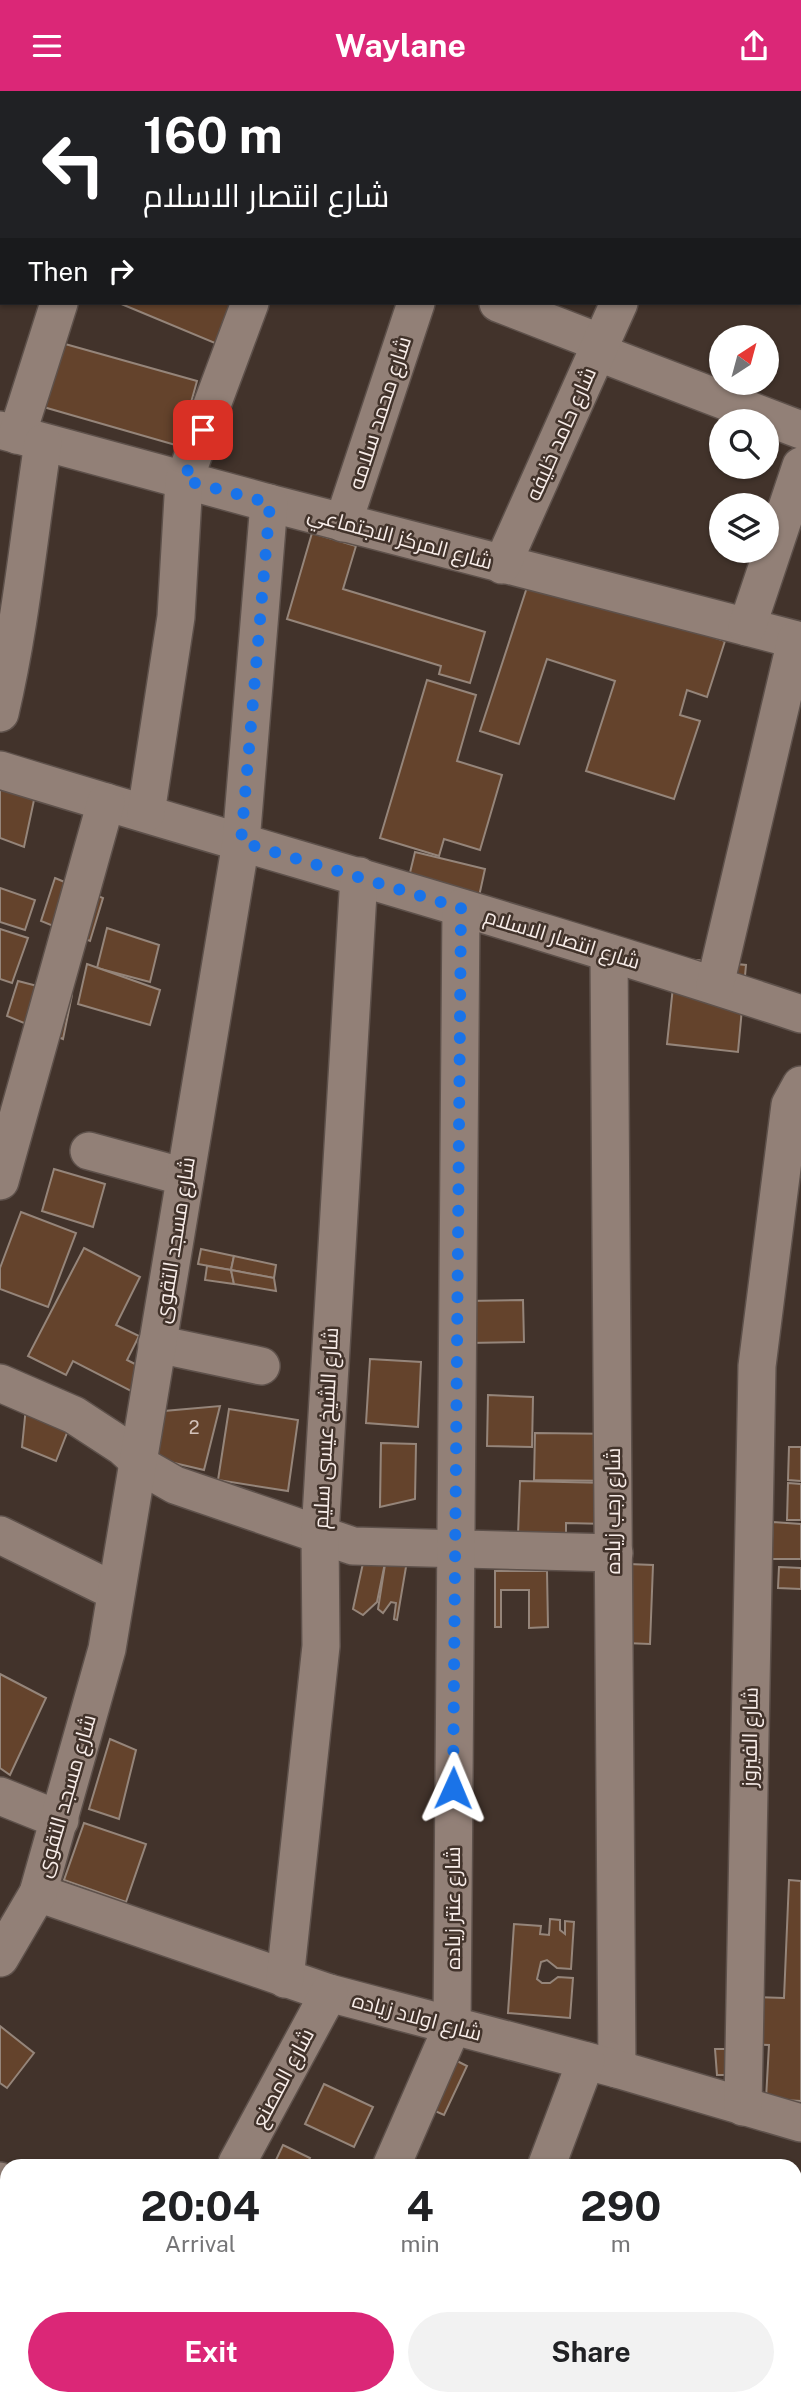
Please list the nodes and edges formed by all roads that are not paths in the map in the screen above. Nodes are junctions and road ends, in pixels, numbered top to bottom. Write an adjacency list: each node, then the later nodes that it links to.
1 (58, 305): 8 (street)
2 (249, 305): 10 (street)
3 (415, 305): 12 (street, شارع محمد سلامه)
4 (502, 305): 6 (street)
5 (618, 305): 6 (street, شارع حامد خليفه)
6 (599, 348): 7 (street); 13 (street, شارع حامد خليفه)
7 (801, 430)
8 (20, 436): 10 (street, شارع المركز الاجتماعي); 16 (street)
9 (801, 466): 14 (street)
10 (184, 480): 11 (street, شارع المركز الاجتماعي); 19 (street)
11 (270, 503): 12 (street, شارع المركز الاجتماعي); 20 (street, شارع مسجد التقوى)
12 (343, 523): 13 (street, شارع المركز الاجتماعي)
13 (502, 565): 14 (street, شارع المركز الاجتماعي)
14 (747, 627): 15 (street, شارع المركز الاجتماعي)
15 (798, 641): 24 (street)
16 (0, 713)
17 (0, 770): 18 (street, شارع انتصار الاسلام)
18 (106, 802): 19 (street, شارع انتصار الاسلام); 29 (street)
19 (146, 813): 20 (street, شارع انتصار الاسلام)
20 (241, 842): 21 (street, شارع انتصار الاسلام); 28 (street, شارع مسجد التقوى)
21 (359, 876): 22 (street, شارع انتصار الاسلام); 34 (street, شارع الشيخ عيسى سليم)
22 (461, 908): 23 (street, شارع انتصار الاسلام); 36 (street, شارع عنتر زياده)
23 (609, 953): 24 (street, شارع انتصار الاسلام); 37 (street, شارع رجب زياده)
24 (715, 985): 25 (street, شارع انتصار الاسلام)
25 (801, 1014)
26 (801, 1085): 47 (street, شارع الفيروز)
27 (89, 1151): 28 (street)
28 (185, 1177): 30 (street, شارع مسجد التقوى)
29 (0, 1181)
30 (158, 1344): 31 (street); 33 (street, شارع مسجد التقوى)
31 (261, 1366)
32 (0, 1384): 33 (street)
33 (138, 1461): 34 (street); 38 (street, شارع مسجد التقوى)
34 (320, 1534): 36 (street); 43 (street, شارع الشيخ عيسى سليم)
35 (0, 1535): 38 (street)
36 (456, 1549): 37 (street); 45 (street, شارع عنتر زياده)
37 (614, 1553): 46 (street, شارع رجب زياده)
38 (116, 1592): 40 (street, شارع مسجد التقوى)
39 (0, 1796): 40 (street)
40 (60, 1819): 41 (street, شارع مسجد التقوى)
41 (38, 1893): 42 (street, شارع مسجد التقوى); 43 (street, شارع اولاد زياده)
42 (0, 1958)
43 (285, 1979): 44 (street, شارع اولاد زياده)
44 (329, 1993): 45 (street, شارع اولاد زياده); 49 (street, شارع المصنع)
45 (452, 2027): 46 (street, شارع اولاد زياده); 50 (street)
46 (602, 2065): 47 (street, شارع اولاد زياده); 51 (street)
47 (743, 2107): 48 (street, شارع اولاد زياده)
48 (801, 2123)
49 (239, 2159)
50 (394, 2159)
51 (550, 2159)

